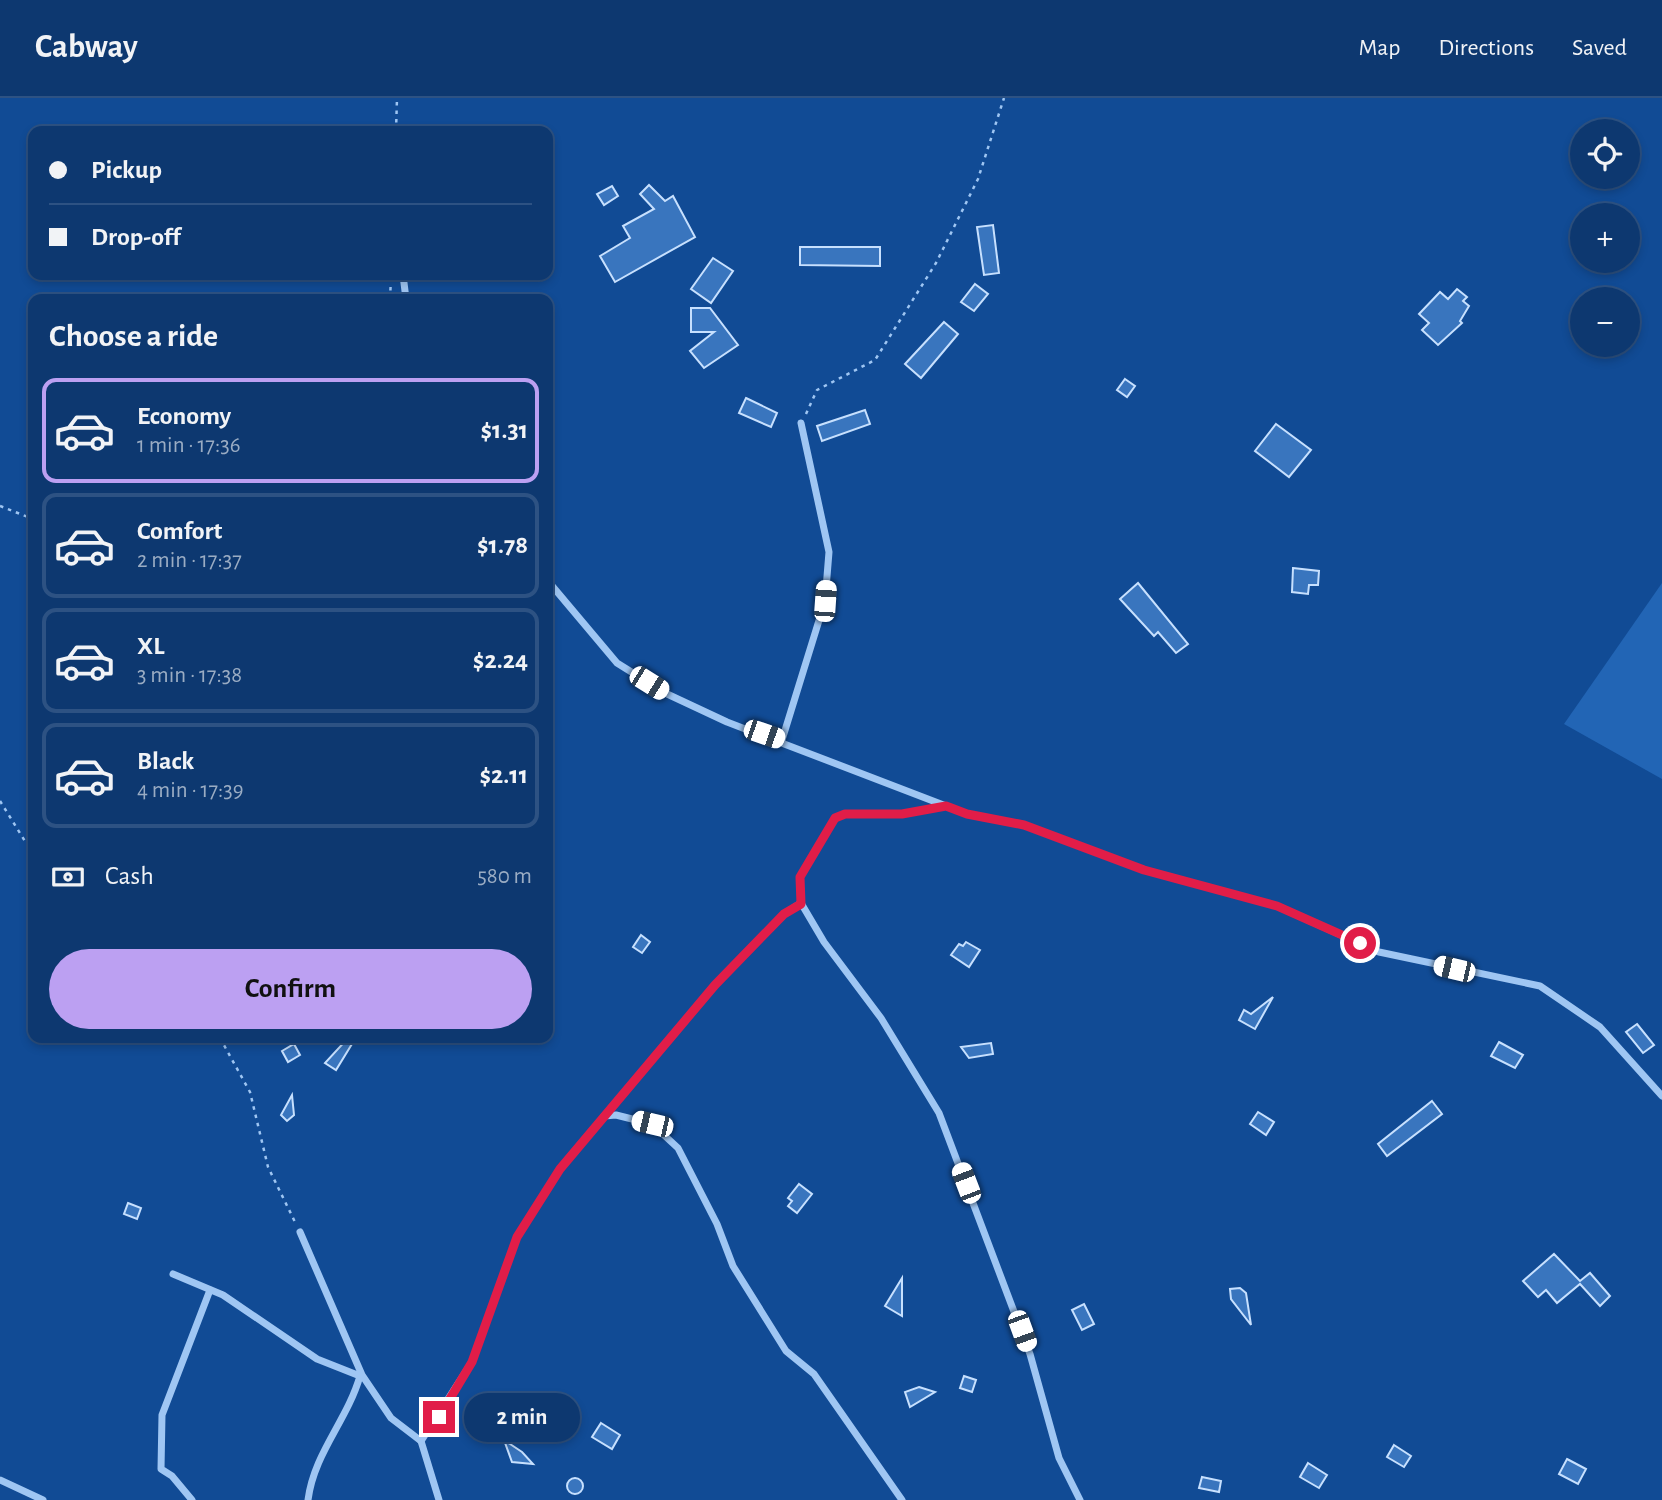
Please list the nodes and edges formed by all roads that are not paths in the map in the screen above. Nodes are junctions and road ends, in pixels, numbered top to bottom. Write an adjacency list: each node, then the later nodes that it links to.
1 (802, 423): 3 (street)
2 (553, 587): 3 (street)
3 (782, 740): 4 (street)
4 (946, 806): 5 (street); 6 (street)
5 (801, 904): 7 (street); 18 (street)
6 (1662, 1096)
7 (604, 1116): 11 (street); 17 (street)
8 (300, 1232): 11 (street)
9 (173, 1274): 10 (street)
10 (210, 1290): 14 (street); 15 (street)
11 (421, 1441): 16 (street)
12 (0, 1480): 13 (street)
13 (43, 1500)
14 (192, 1500)
15 (308, 1500)
16 (439, 1500)
17 (902, 1500)
18 (1080, 1500)

